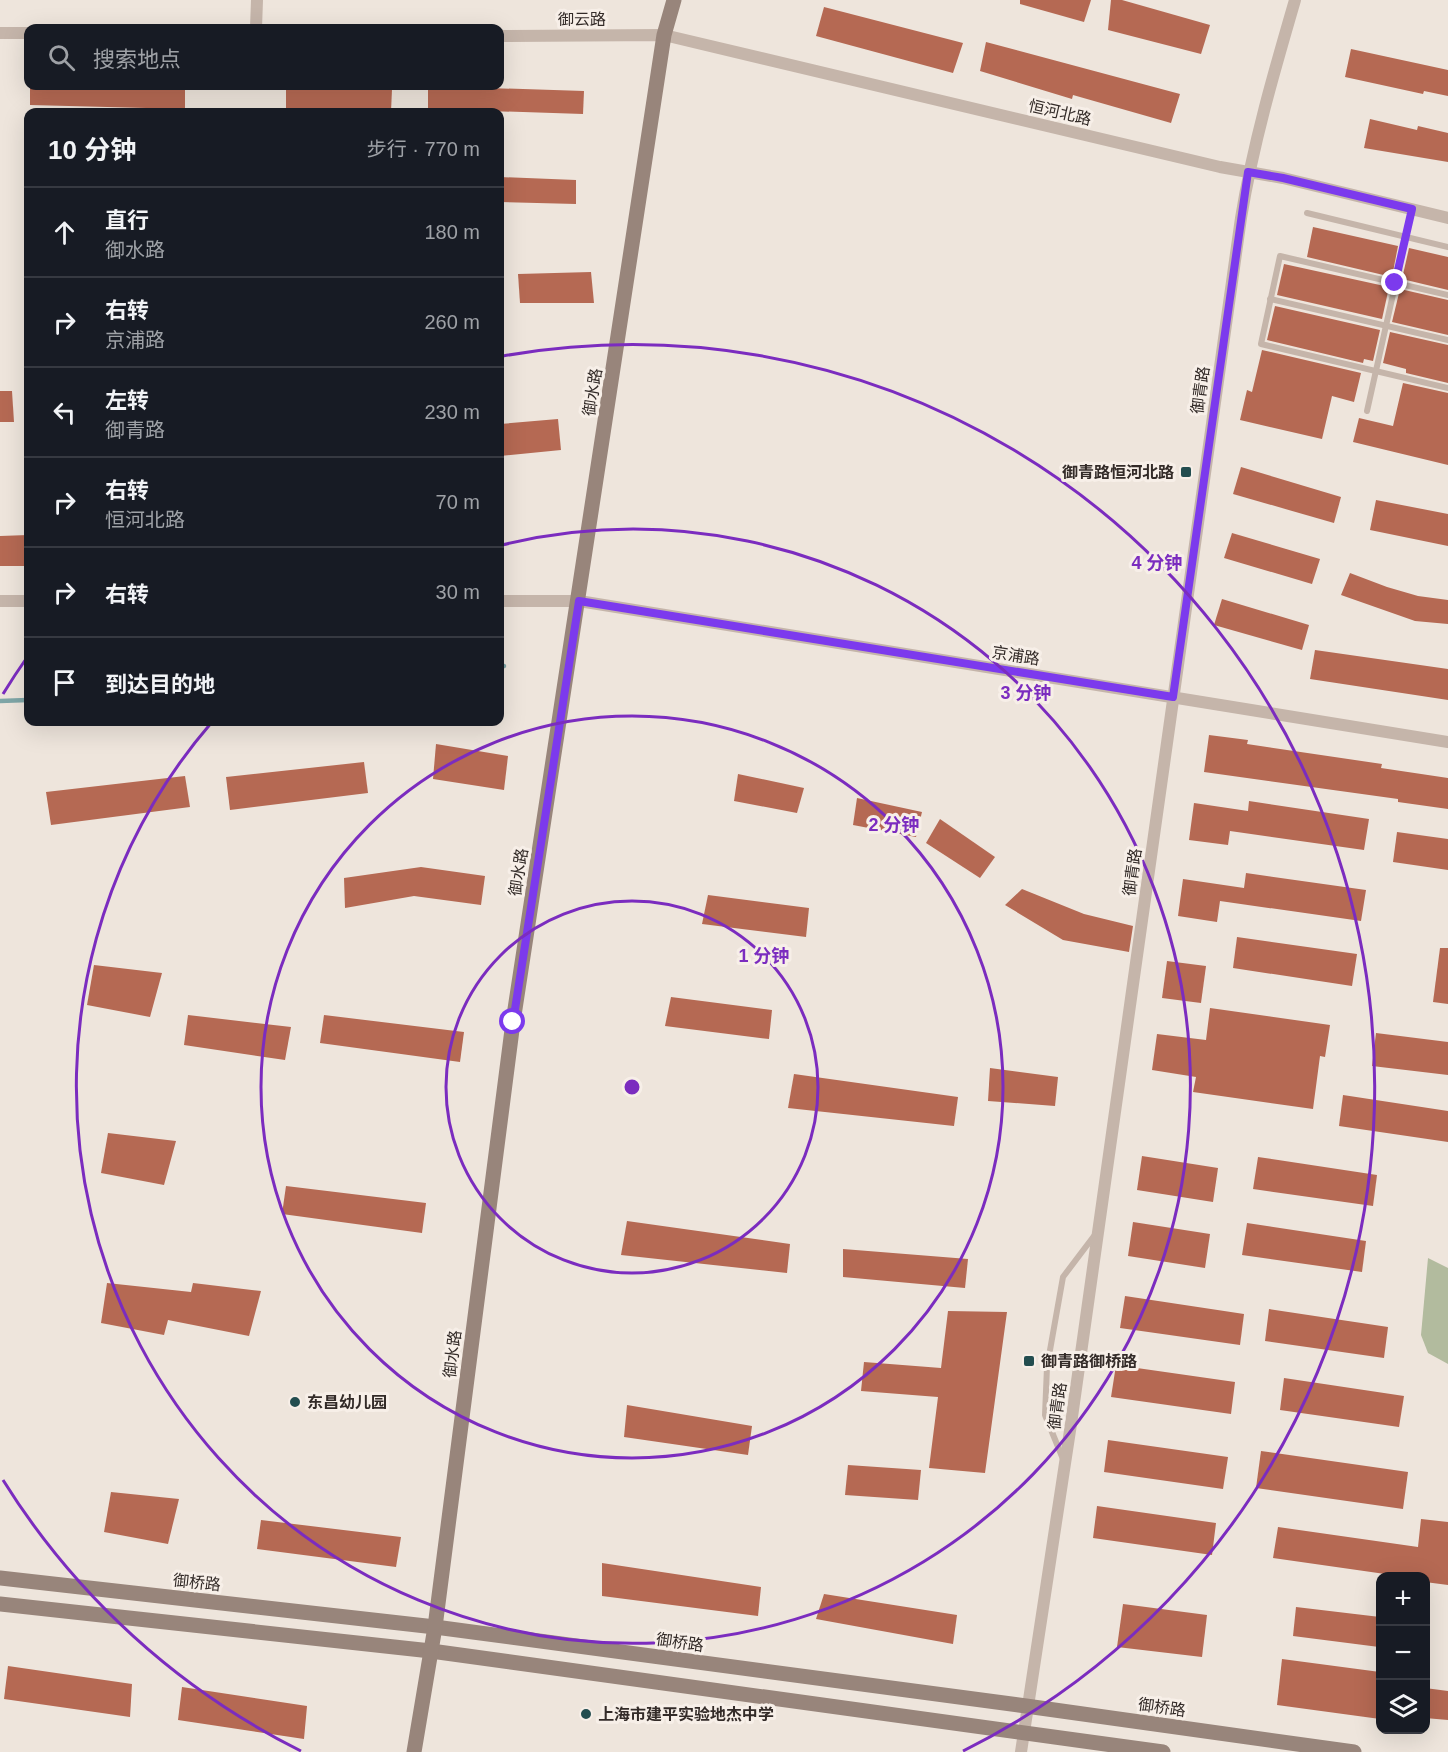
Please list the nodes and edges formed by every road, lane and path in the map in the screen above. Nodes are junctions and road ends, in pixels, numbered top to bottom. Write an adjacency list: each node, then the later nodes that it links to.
1 (257, 0): 4 (street)
2 (674, 0): 7 (main road, 御水路)
3 (1295, 0): 9 (street, 御青路)
4 (256, 24)
5 (0, 33): 6 (street)
6 (24, 33)
7 (664, 35): 8 (street, 御云路); 9 (street, 恒河北路); 26 (main road, 御水路)
8 (504, 36)
9 (1248, 172): 10 (street, 恒河北路); 27 (street, 御青路)
10 (1412, 209): 12 (street, 恒河北路); 13 (lane)
11 (1307, 213): 13 (lane)
12 (1448, 218)
13 (1406, 237): 14 (lane); 15 (lane)
14 (1448, 247)
15 (1395, 283): 16 (lane); 17 (lane); 18 (lane)
16 (1448, 296)
17 (1270, 299): 18 (lane); 20 (lane)
18 (1386, 326): 19 (lane); 20 (lane)
19 (1448, 340)
20 (1376, 371): 21 (lane); 22 (lane)
21 (1448, 388)
22 (1367, 411)
23 (0, 601): 24 (street)
24 (24, 601)
25 (504, 601): 26 (street, 京浦路)
26 (579, 601): 27 (street, 京浦路); 33 (main road, 御水路)
27 (1173, 697): 28 (street, 京浦路); 29 (street, 御青路)
28 (1448, 742)
29 (1098, 1231): 30 (street, 御青路); 30 (lane)
30 (1065, 1463): 35 (street, 御青路)
31 (0, 1578): 33 (main road, 御桥路)
32 (0, 1604): 34 (main road)
33 (435, 1627): 34 (main road, 御水路); 35 (main road, 御桥路)
34 (431, 1651): 36 (main road); 37 (main road, 御水路)
35 (1026, 1706): 36 (street, 御青路); 40 (main road, 御桥路)
36 (1023, 1732): 38 (street, 御青路); 39 (main road)
37 (414, 1752)
38 (1021, 1752)
39 (1163, 1752)
40 (1354, 1752)

